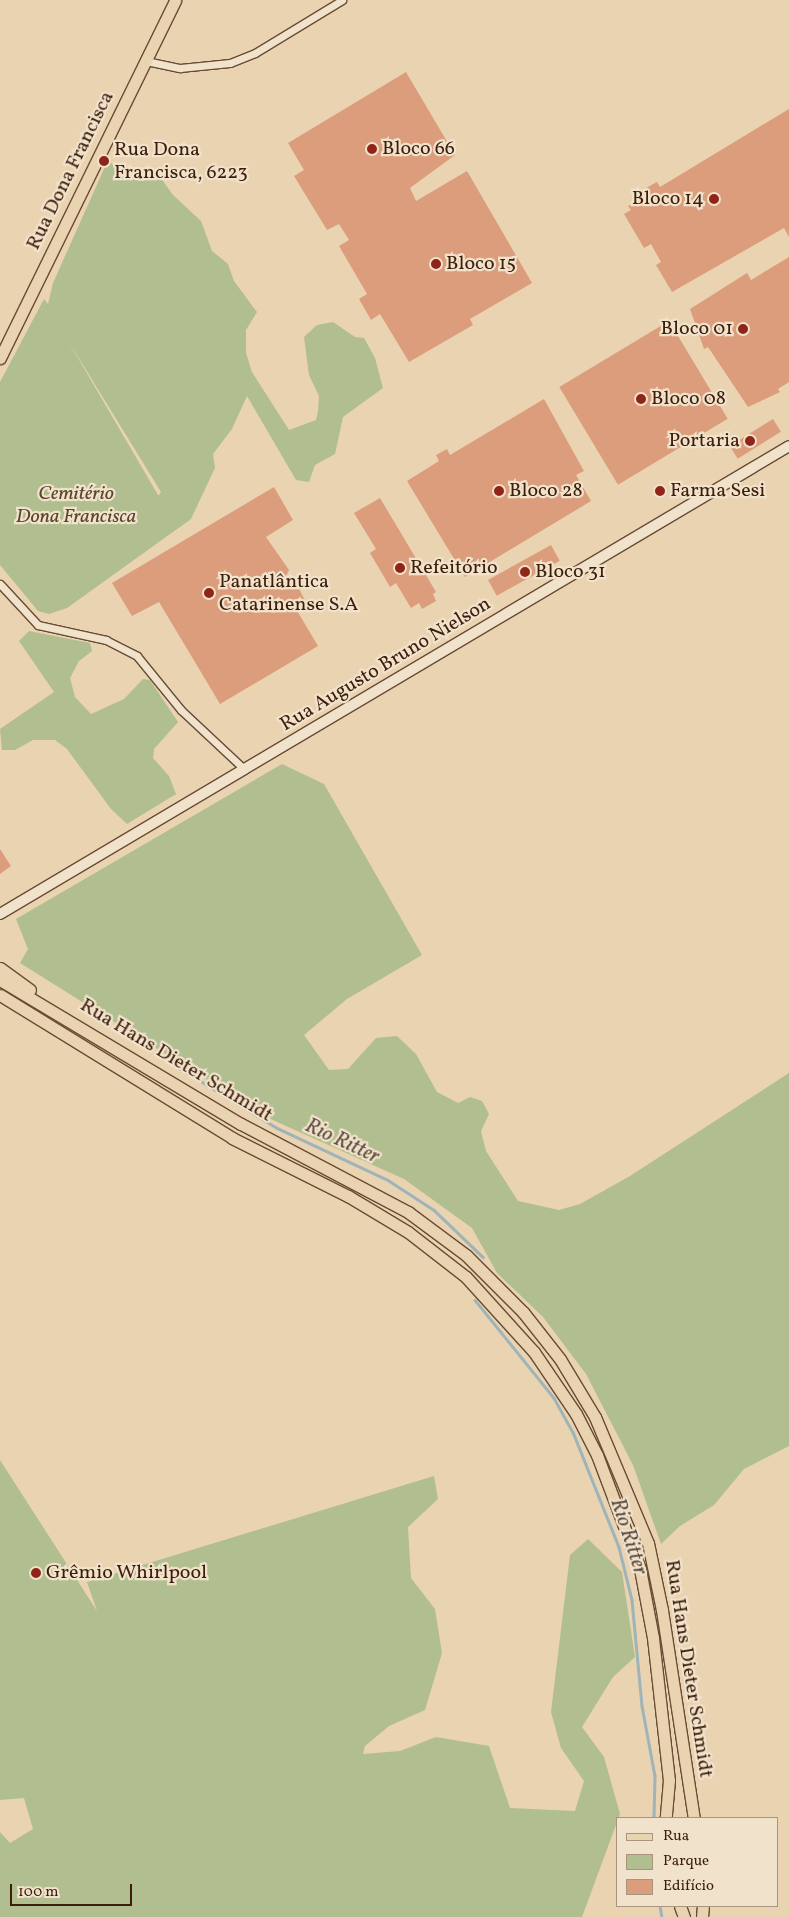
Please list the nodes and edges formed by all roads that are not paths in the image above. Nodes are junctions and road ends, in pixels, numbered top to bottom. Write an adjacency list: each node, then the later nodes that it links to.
1 (175, 0): 3 (main road, Rua Dona Francisca)
2 (342, 0): 3 (street)
3 (146, 62): 4 (main road, Rua Dona Francisca)
4 (0, 358)
5 (789, 446): 7 (main road, Rua Augusto Bruno Nielson)
6 (0, 584): 7 (street)
7 (244, 769): 8 (main road, Rua Augusto Bruno Nielson)
8 (0, 914)
9 (0, 968): 13 (main road)
10 (0, 980): 13 (main road, Rua Hans Dieter Schmidt)
11 (0, 995): 14 (main road, Rua Hans Dieter Schmidt)
12 (0, 999): 14 (main road)
13 (70, 1019): 16 (main road, Rua Hans Dieter Schmidt)
14 (60, 1032): 15 (main road, Rua Hans Dieter Schmidt)
15 (666, 1817)
16 (694, 1817)

